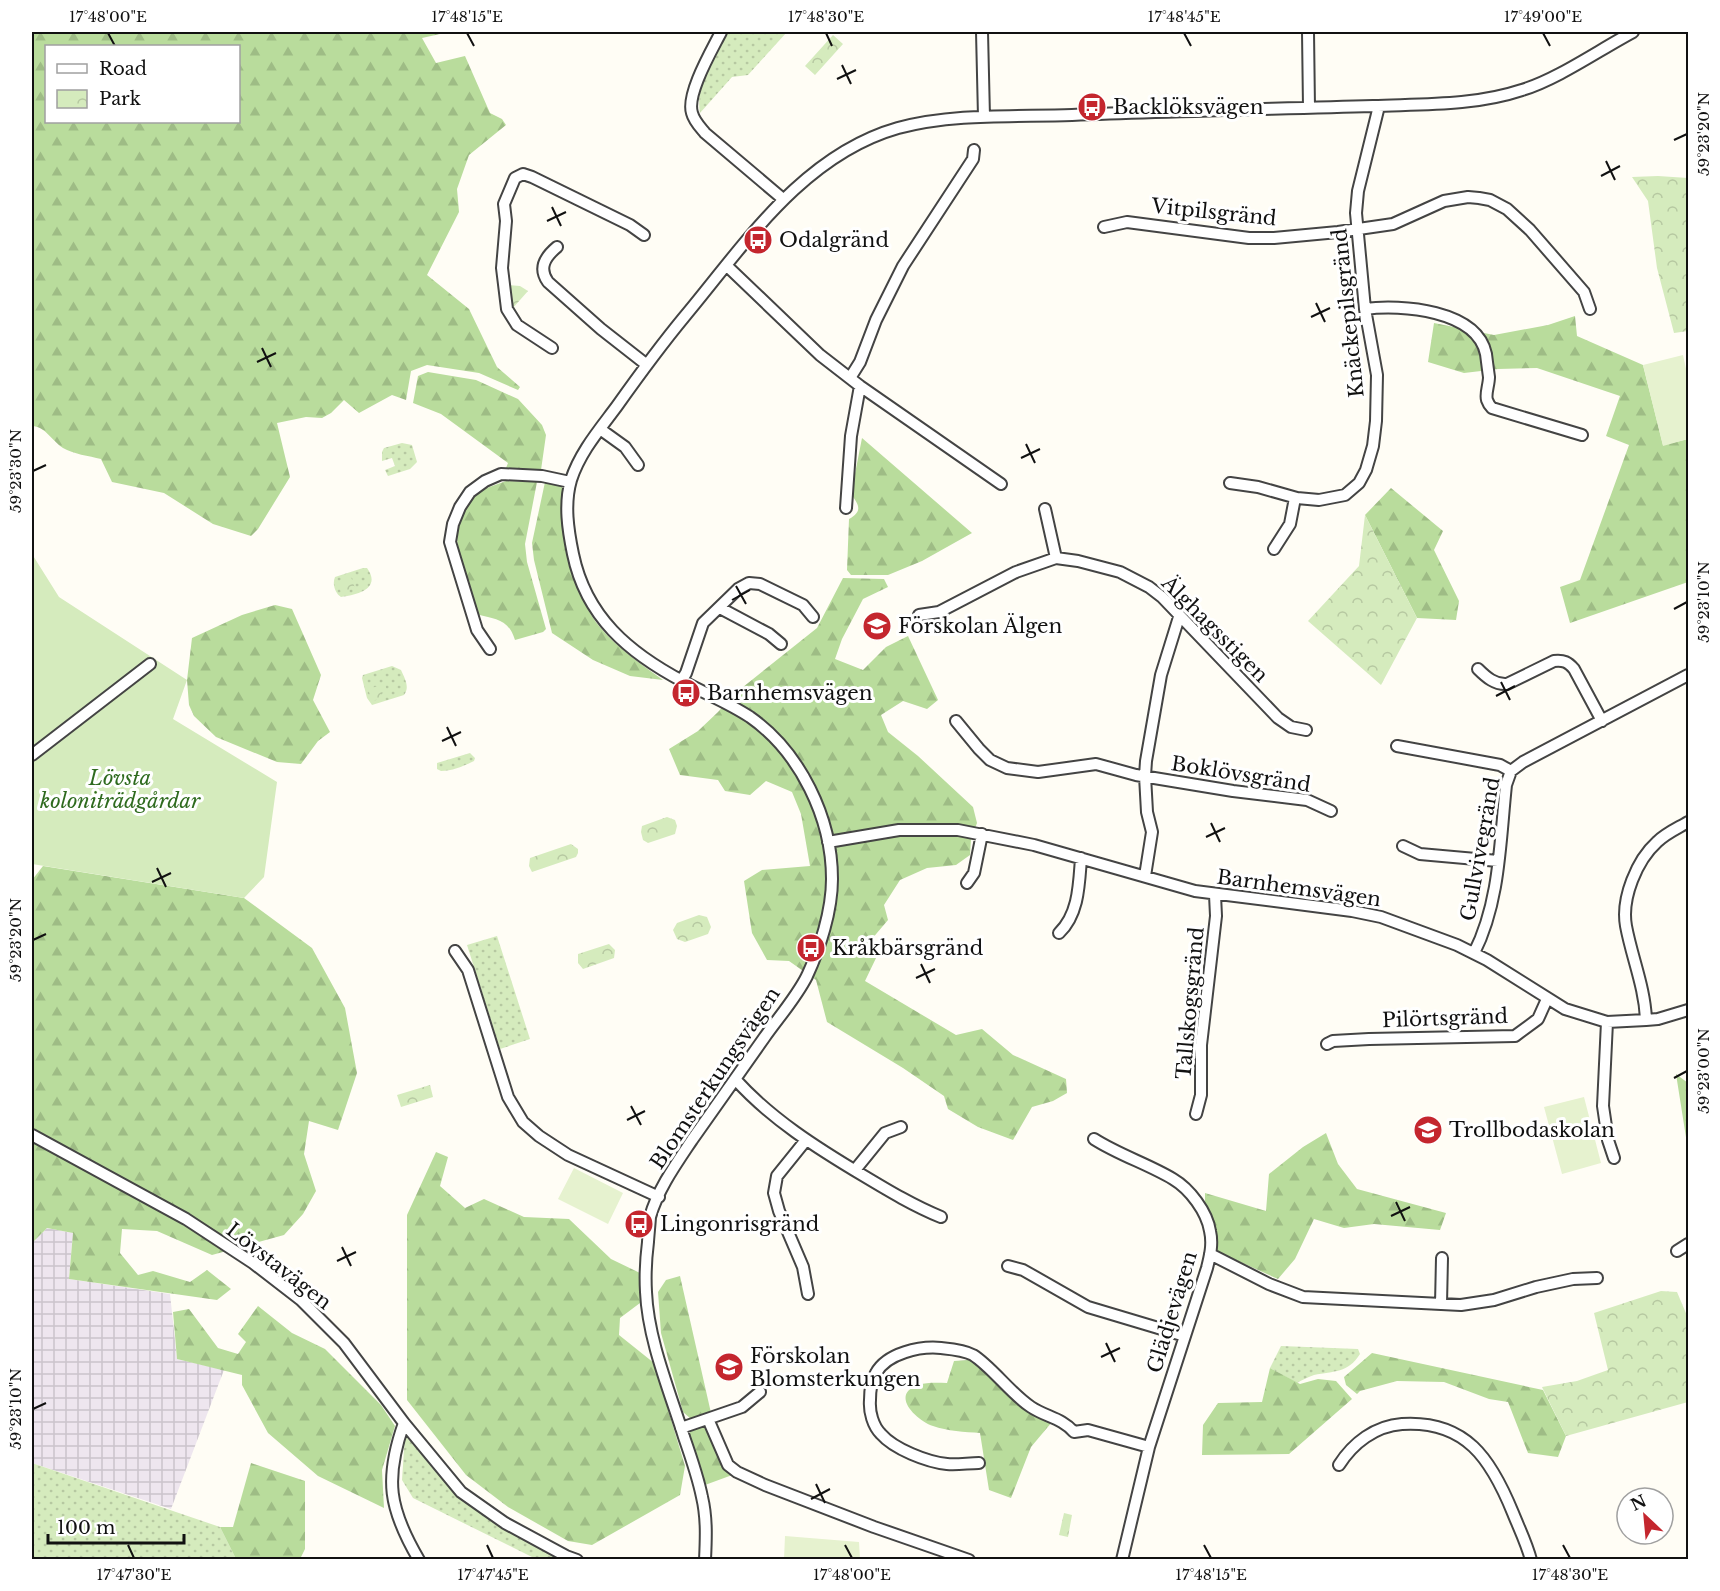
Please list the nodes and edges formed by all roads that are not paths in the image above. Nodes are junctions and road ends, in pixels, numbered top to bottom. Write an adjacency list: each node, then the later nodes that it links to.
1 (721, 32): 9 (street)
2 (982, 32): 7 (street)
3 (1308, 32): 6 (street)
4 (1632, 32): 5 (street, Blomsterkungsvägen)
5 (1378, 106): 6 (street, Blomsterkungsvägen); 11 (street, Knäckepilsgränd)
6 (1309, 108): 7 (street, Blomsterkungsvägen)
7 (984, 117): 9 (street, Blomsterkungsvägen)
8 (974, 150): 19 (street)
9 (783, 200): 14 (street, Blomsterkungsvägen)
10 (1104, 227): 11 (street, Vitpilsgränd)
11 (1358, 229): 15 (street, Knäckepilsgränd); 16 (street, Vitpilsgränd)
12 (644, 236): 17 (street)
13 (557, 247): 18 (street)
14 (727, 266): 18 (street, Blomsterkungsvägen); 19 (street)
15 (1365, 309): 22 (street); 27 (street, Knäckepilsgränd)
16 (1590, 309)
17 (552, 348)
18 (647, 365): 21 (street, Blomsterkungsvägen)
19 (850, 378): 20 (street)
20 (860, 386): 26 (street); 28 (street)
21 (600, 429): 23 (street); 24 (street, Blomsterkungsvägen)
22 (1582, 435)
23 (638, 465)
24 (570, 482): 37 (street); 41 (street, Blomsterkungsvägen)
25 (1230, 483): 27 (street, Knäckepilsgränd)
26 (1001, 484)
27 (1295, 498): 30 (street)
28 (846, 508)
29 (1045, 509): 31 (street)
30 (1274, 549)
31 (1056, 558): 33 (street, Älghagsstigen); 34 (street, Älghagsstigen)
32 (720, 608): 35 (street); 36 (street); 41 (street)
33 (919, 615)
34 (1179, 617): 44 (street, Älghagsstigen); 48 (street)
35 (813, 618)
36 (781, 644)
37 (490, 649)
38 (150, 664): 46 (street)
39 (1478, 669): 43 (street)
40 (1689, 675): 43 (street, Gullvivegränd)
41 (681, 681): 52 (street, Blomsterkungsvägen)
42 (956, 721): 48 (street, Boklövsgränd)
43 (1602, 721): 47 (street, Gullvivegränd)
44 (1306, 730)
45 (1397, 746): 47 (street)
46 (32, 755)
47 (1511, 771): 55 (street, Gullvivegränd)
48 (1145, 776): 49 (street, Boklövsgränd); 56 (street)
49 (1331, 811)
50 (1689, 822): 64 (street)
51 (982, 834): 52 (street, Barnhemsvägen); 54 (street, Barnhemsvägen); 57 (street)
52 (828, 842): 67 (street, Blomsterkungsvägen)
53 (1403, 846): 55 (street)
54 (1081, 858): 56 (street, Barnhemsvägen); 59 (street)
55 (1498, 861): 61 (street, Gullvivegränd)
56 (1145, 876): 58 (street, Barnhemsvägen)
57 (967, 883)
58 (1215, 895): 61 (street, Barnhemsvägen); 68 (street, Tallskogsgränd)
59 (1059, 933)
60 (455, 951): 75 (street)
61 (1474, 953): 62 (street, Barnhemsvägen)
62 (1546, 999): 65 (street, Barnhemsvägen); 66 (street, Pilörtsgränd)
63 (1689, 1010): 64 (street, Barnhemsvägen)
64 (1646, 1020): 65 (street, Barnhemsvägen)
65 (1606, 1022): 73 (street)
66 (1327, 1044)
67 (735, 1079): 72 (street); 75 (street, Blomsterkungsvägen)
68 (1196, 1114)
69 (901, 1127): 74 (street)
70 (32, 1135): 88 (street, Lövstavägen)
71 (1094, 1139): 79 (street, Glädjevägen)
72 (806, 1140): 74 (street); 83 (street)
73 (1614, 1158)
74 (855, 1170): 76 (street)
75 (659, 1197): 89 (street, Blomsterkungsvägen)
76 (941, 1217)
77 (1689, 1244): 78 (street)
78 (1677, 1251)
79 (1210, 1254): 84 (street); 85 (street, Glädjevägen)
80 (1442, 1258): 84 (street)
81 (1008, 1266): 85 (street)
82 (1597, 1278): 84 (street)
83 (808, 1294)
84 (1441, 1304)
85 (1185, 1335): 90 (street, Glädjevägen)
86 (760, 1392): 87 (street)
87 (708, 1419): 89 (street); 96 (street)
88 (404, 1423): 93 (street); 94 (street, Lövstavägen)
89 (681, 1428): 95 (street, Blomsterkungsvägen)
90 (1149, 1447): 91 (street); 97 (street, Glädjevägen)
91 (979, 1463)
92 (1339, 1465): 98 (street)
93 (419, 1560)
94 (577, 1560)
95 (705, 1560)
96 (969, 1560)
97 (1122, 1560)
98 (1531, 1560)

